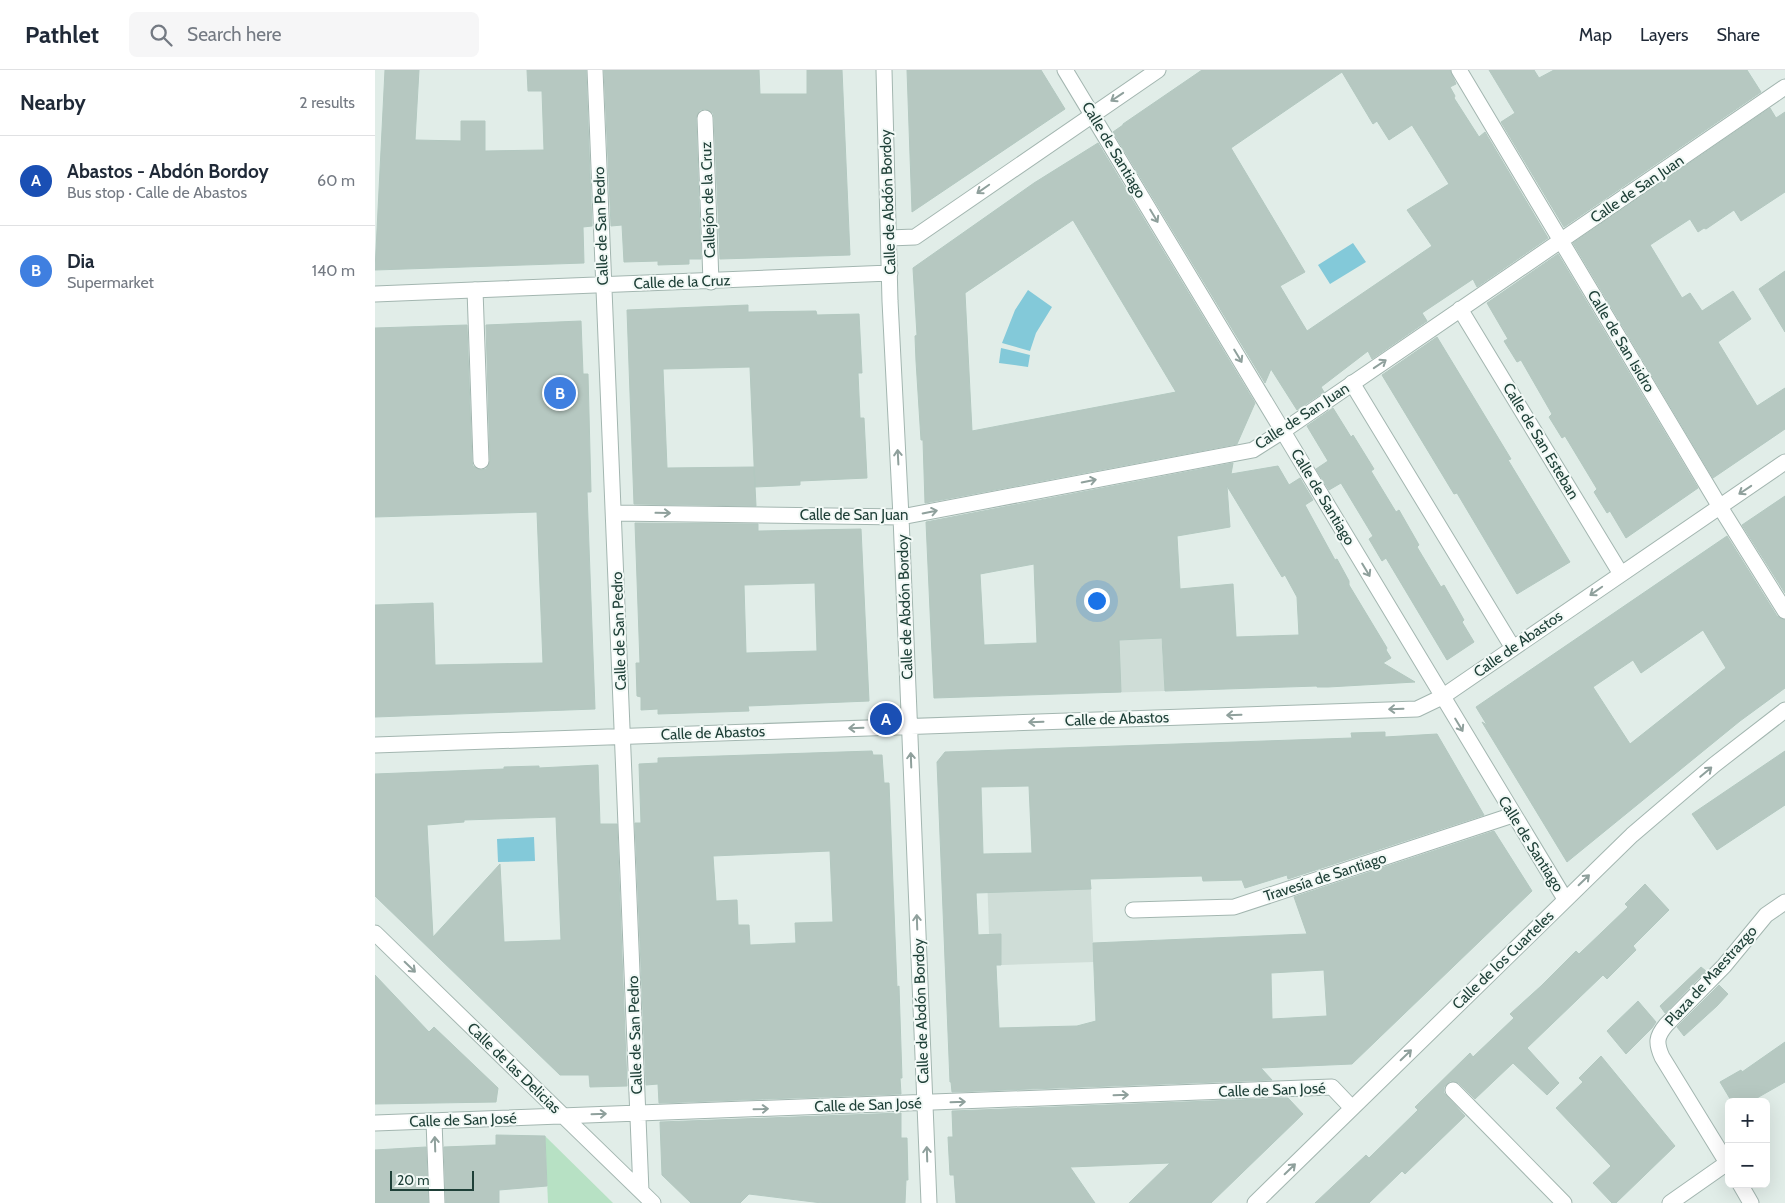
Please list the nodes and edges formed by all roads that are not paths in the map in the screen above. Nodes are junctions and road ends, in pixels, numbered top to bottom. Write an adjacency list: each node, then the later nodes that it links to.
1 (595, 70): 13 (street, Calle de San Pedro)
2 (884, 70): 9 (street, Calle de Abdón Bordoy)
3 (1065, 70): 7 (street, Calle de Santiago)
4 (1158, 70): 7 (street, one-way to 7)
5 (1459, 70): 10 (street, Calle de San Isidro)
6 (1785, 87): 10 (street, Calle de San Juan)
7 (1092, 114): 9 (street, one-way to 9); 18 (street, Calle de Santiago, one-way to 18)
8 (705, 118): 12 (street, Callejón de la Cruz)
9 (889, 238): 11 (street, Calle de Abdón Bordoy)
10 (1561, 241): 16 (street, Calle de San Juan); 21 (street, Calle de San Isidro)
11 (890, 273): 12 (street, Calle de la Cruz); 23 (street, Calle de Abdón Bordoy, one-way to 11)
12 (711, 282): 13 (street, Calle de la Cruz)
13 (604, 285): 14 (street, Calle de la Cruz); 22 (street, Calle de San Pedro)
14 (475, 290): 15 (street, Calle de la Cruz); 19 (street)
15 (375, 294)
16 (1461, 309): 17 (street, Calle de San Juan, one-way to 16); 24 (street, Calle de San Esteban)
17 (1352, 383): 18 (street, Calle de San Juan); 26 (street)
18 (1283, 430): 23 (street, Calle de San Juan, one-way to 18); 27 (street, Calle de Santiago, one-way to 27)
19 (481, 461)
20 (1785, 462): 21 (street, Calle de Abastos, one-way to 21)
21 (1721, 506): 24 (street, Calle de Abastos); 25 (street, Calle de San Isidro)
22 (614, 512): 23 (street, Calle de San Juan, one-way to 23); 30 (street, Calle de San Pedro)
23 (901, 518): 29 (street, Calle de Abdón Bordoy)
24 (1621, 574): 26 (street, Calle de Abastos, one-way to 26)
25 (1785, 611)
26 (1513, 648): 27 (street, Calle de Abastos)
27 (1442, 697): 29 (street, Calle de Abastos, one-way to 29); 32 (street, Calle de Santiago, one-way to 32)
28 (1785, 710): 33 (street, Calle de los Cuarteles, one-way to 28)
29 (909, 727): 30 (street, Calle de Abastos, one-way to 30); 38 (street, Calle de Abdón Bordoy, one-way to 29)
30 (623, 736): 31 (street, Calle de Abastos); 40 (street, Calle de San Pedro)
31 (375, 745)
32 (1513, 815): 33 (street, Calle de Santiago); 35 (street, Travesía de Santiago)
33 (1565, 899): 39 (street, Calle de los Cuarteles, one-way to 33)
34 (1785, 902): 44 (street, Plaza de Maestrazgo)
35 (1133, 910)
36 (375, 933): 41 (street, Calle de las Delicias, one-way to 41)
37 (1453, 1090): 52 (street)
38 (925, 1103): 39 (street, Calle de San José, one-way to 39); 40 (street, Calle de San José, one-way to 38); 50 (street, Calle de Abdón Bordoy, one-way to 38)
39 (1352, 1108): 51 (street, Calle de los Cuarteles, one-way to 39)
40 (638, 1113): 41 (street, Calle de San José, one-way to 40); 47 (street, Calle de San Pedro)
41 (563, 1116): 42 (street, Calle de San José); 47 (street, Calle de las Delicias)
42 (434, 1121): 43 (street, Calle de San José); 48 (street, one-way to 42)
43 (375, 1123)
44 (1725, 1159)
45 (1725, 1166): 53 (street, Plaza de Maestrazgo)
46 (1742, 1188): 54 (street)
47 (641, 1191): 49 (street, Calle de las Delicias)
48 (437, 1203)
49 (653, 1203)
50 (929, 1203)
51 (1255, 1203)
52 (1564, 1203)
53 (1670, 1203)
54 (1751, 1203)

